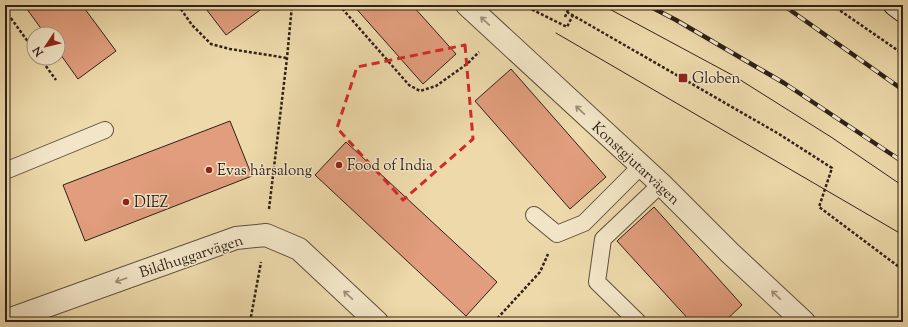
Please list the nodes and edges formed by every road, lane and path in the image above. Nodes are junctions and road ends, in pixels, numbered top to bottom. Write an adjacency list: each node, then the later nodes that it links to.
1 (178, 5): 17 (path)
2 (292, 5): 17 (path)
3 (339, 5): 14 (path)
4 (467, 5): 14 (street, Konstgjutarvägen, one-way to 4)
5 (523, 5): 12 (path)
6 (832, 5): 16 (path)
7 (895, 5): 10 (street)
8 (570, 6): 11 (path)
9 (5, 10): 15 (path)
10 (903, 10)
11 (567, 12): 12 (path); 13 (path)
12 (573, 15): 27 (path)
13 (565, 17)
14 (497, 34): 21 (street, Konstgjutarvägen, one-way to 14)
15 (26, 39)
16 (903, 54)
17 (287, 58): 26 (path)
18 (46, 66): 19 (path)
19 (56, 80)
20 (106, 130): 22 (lane)
21 (641, 166): 23 (street, Konstgjutarvägen); 25 (lane)
22 (5, 171)
23 (661, 184): 32 (lane); 33 (street, Konstgjutarvägen, one-way to 23)
24 (534, 215): 25 (lane)
25 (557, 234): 31 (path)
26 (266, 235): 28 (street, Bildhuggarvägen, one-way to 28); 29 (path); 30 (street, Bildhuggarvägen, one-way to 26)
27 (903, 270)
28 (5, 321)
29 (250, 322)
30 (377, 322)
31 (494, 322)
32 (638, 322)
33 (804, 322)

